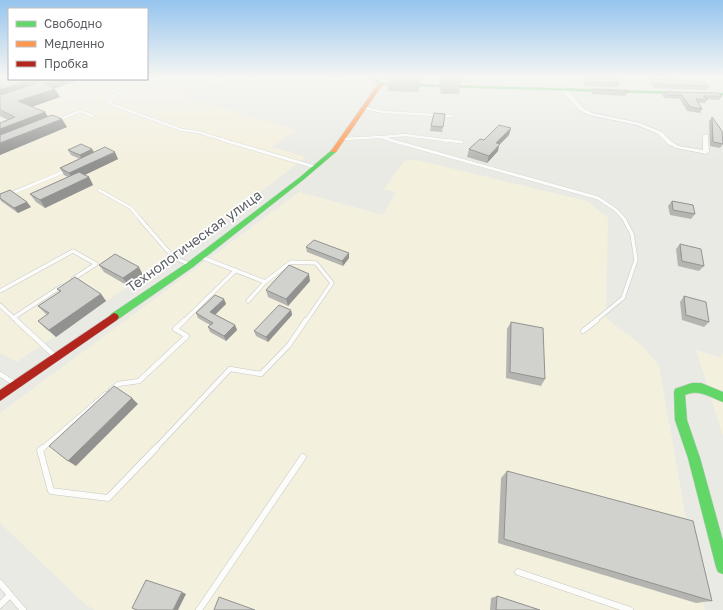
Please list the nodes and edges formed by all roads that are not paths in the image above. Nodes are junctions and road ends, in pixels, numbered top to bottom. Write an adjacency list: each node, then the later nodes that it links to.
1 (115, 105): 11 (lane)
2 (578, 105): 7 (street)
3 (366, 108): 5 (lane); 9 (street, Технологическая улица)
4 (93, 116): 6 (lane)
5 (452, 116)
6 (51, 123)
7 (706, 135)
8 (381, 137): 9 (lane); 10 (lane); 25 (lane)
9 (342, 139): 11 (street, Технологическая улица)
10 (462, 142)
11 (315, 168): 15 (street, Технологическая улица)
12 (71, 169): 14 (lane)
13 (99, 190): 16 (lane)
14 (0, 198)
15 (200, 256): 16 (street, Технологическая улица); 17 (lane)
16 (190, 265): 26 (street, Технологическая улица)
17 (236, 270): 19 (lane); 19 (lane)
18 (71, 281): 21 (lane)
19 (265, 282): 22 (lane)
20 (64, 285): 24 (lane)
21 (0, 291)
22 (248, 301)
23 (0, 305): 24 (lane)
24 (13, 318): 26 (lane)
25 (583, 331)
26 (56, 357): 28 (street, Технологическая улица)
27 (0, 374): 28 (lane)
28 (16, 384): 29 (street, Технологическая улица)
29 (0, 396)
30 (723, 397): 32 (street)
31 (303, 457): 38 (lane)
32 (723, 567)
33 (518, 572): 39 (lane)
34 (0, 583): 35 (lane)
35 (10, 595): 36 (lane); 37 (lane)
36 (0, 605)
37 (23, 610)
38 (199, 610)
39 (630, 610)

